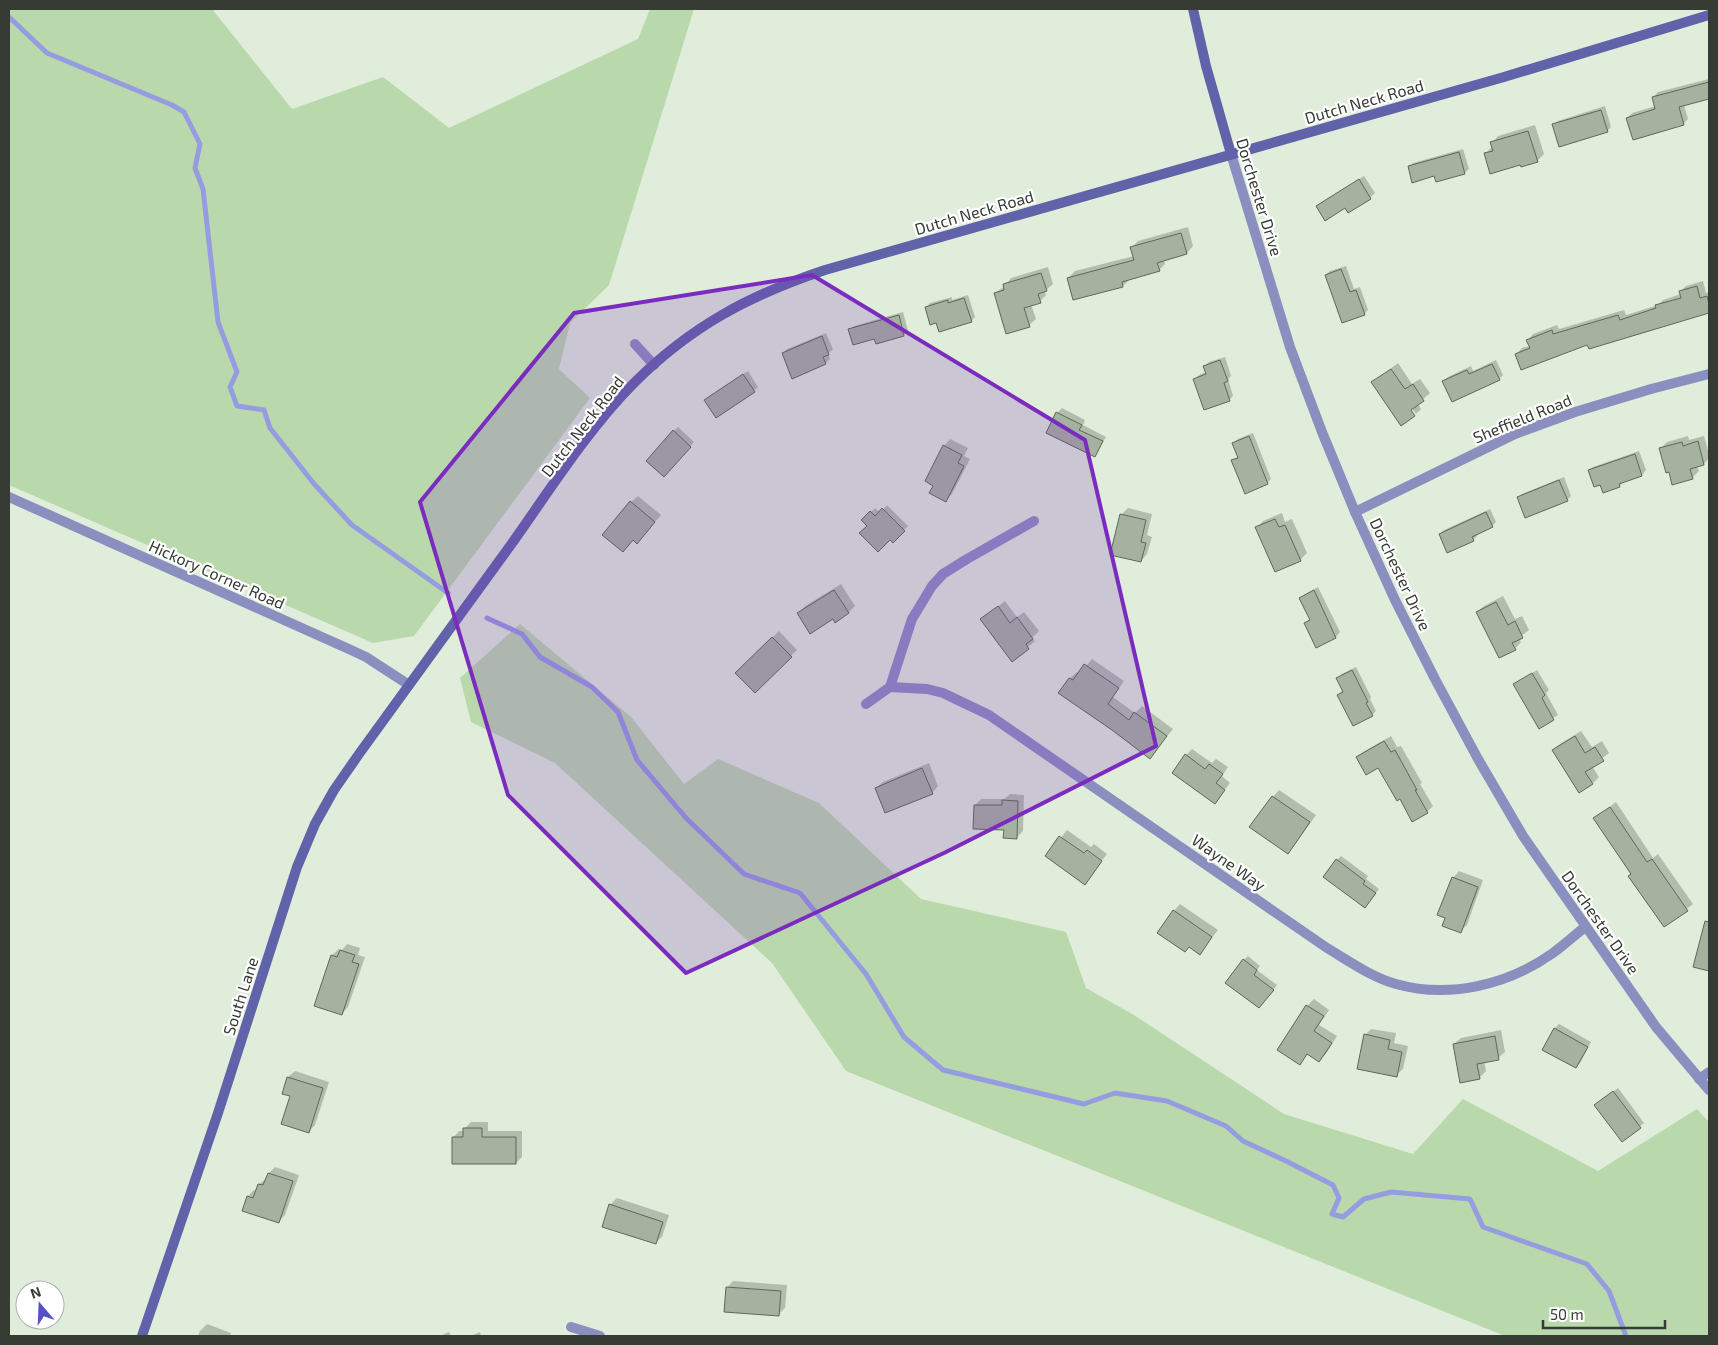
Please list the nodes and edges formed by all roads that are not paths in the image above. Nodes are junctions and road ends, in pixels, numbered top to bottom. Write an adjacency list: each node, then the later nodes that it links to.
1 (1193, 9): 3 (street, Dorchester Drive)
2 (1709, 15): 3 (street, Dutch Neck Road)
3 (1231, 154): 5 (street, Dutch Neck Road); 8 (street, Dorchester Drive)
4 (635, 344): 5 (street)
5 (654, 364): 10 (street, Dutch Neck Road)
6 (1709, 374): 8 (street, Sheffield Road)
7 (9, 497): 10 (street, Hickory Corner Road)
8 (1355, 512): 13 (street, Dorchester Drive)
9 (1034, 521): 11 (street)
10 (409, 685): 18 (street, South Lane)
11 (890, 687): 12 (street); 13 (street, Wayne Way)
12 (866, 704)
13 (1585, 927): 15 (street, Dorchester Drive)
14 (1709, 1072): 15 (street)
15 (1699, 1078): 16 (street, Dorchester Drive)
16 (1709, 1090)
17 (571, 1327): 19 (street)
18 (142, 1336)
19 (600, 1336)

